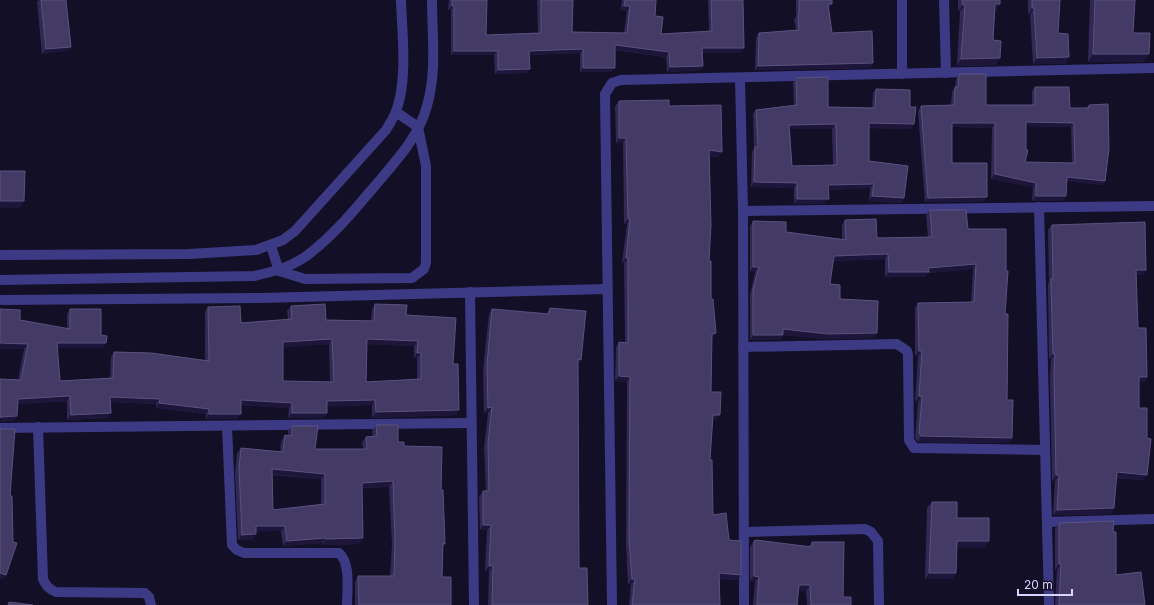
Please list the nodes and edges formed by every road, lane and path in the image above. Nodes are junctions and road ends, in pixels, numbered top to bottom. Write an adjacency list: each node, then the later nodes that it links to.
1 (401, 0): 9 (street)
2 (432, 0): 10 (street)
3 (902, 0): 7 (street)
4 (944, 0): 6 (street)
5 (1154, 68): 6 (street)
6 (946, 73): 7 (street)
7 (902, 74): 8 (street)
8 (740, 78): 13 (street); 18 (street)
9 (396, 112): 10 (street); 14 (street)
10 (418, 127): 16 (street); 16 (street)
11 (1154, 206): 12 (street)
12 (1039, 207): 13 (street); 26 (street)
13 (742, 211): 21 (street)
14 (271, 246): 15 (street); 16 (street)
15 (0, 255)
16 (279, 271): 17 (street)
17 (0, 280)
18 (607, 289): 19 (street); 33 (street)
19 (470, 292): 20 (street); 22 (street)
20 (0, 300)
21 (743, 347): 26 (street); 29 (street)
22 (471, 423): 23 (street); 32 (street)
23 (227, 426): 24 (street); 31 (street)
24 (38, 427): 25 (street); 30 (street)
25 (0, 428)
26 (1044, 450): 28 (street)
27 (1154, 519): 28 (street)
28 (1047, 522): 36 (street)
29 (744, 532): 34 (street); 35 (street)
30 (151, 605)
31 (347, 605)
32 (474, 605)
33 (612, 605)
34 (744, 605)
35 (879, 605)
36 (1049, 605)

